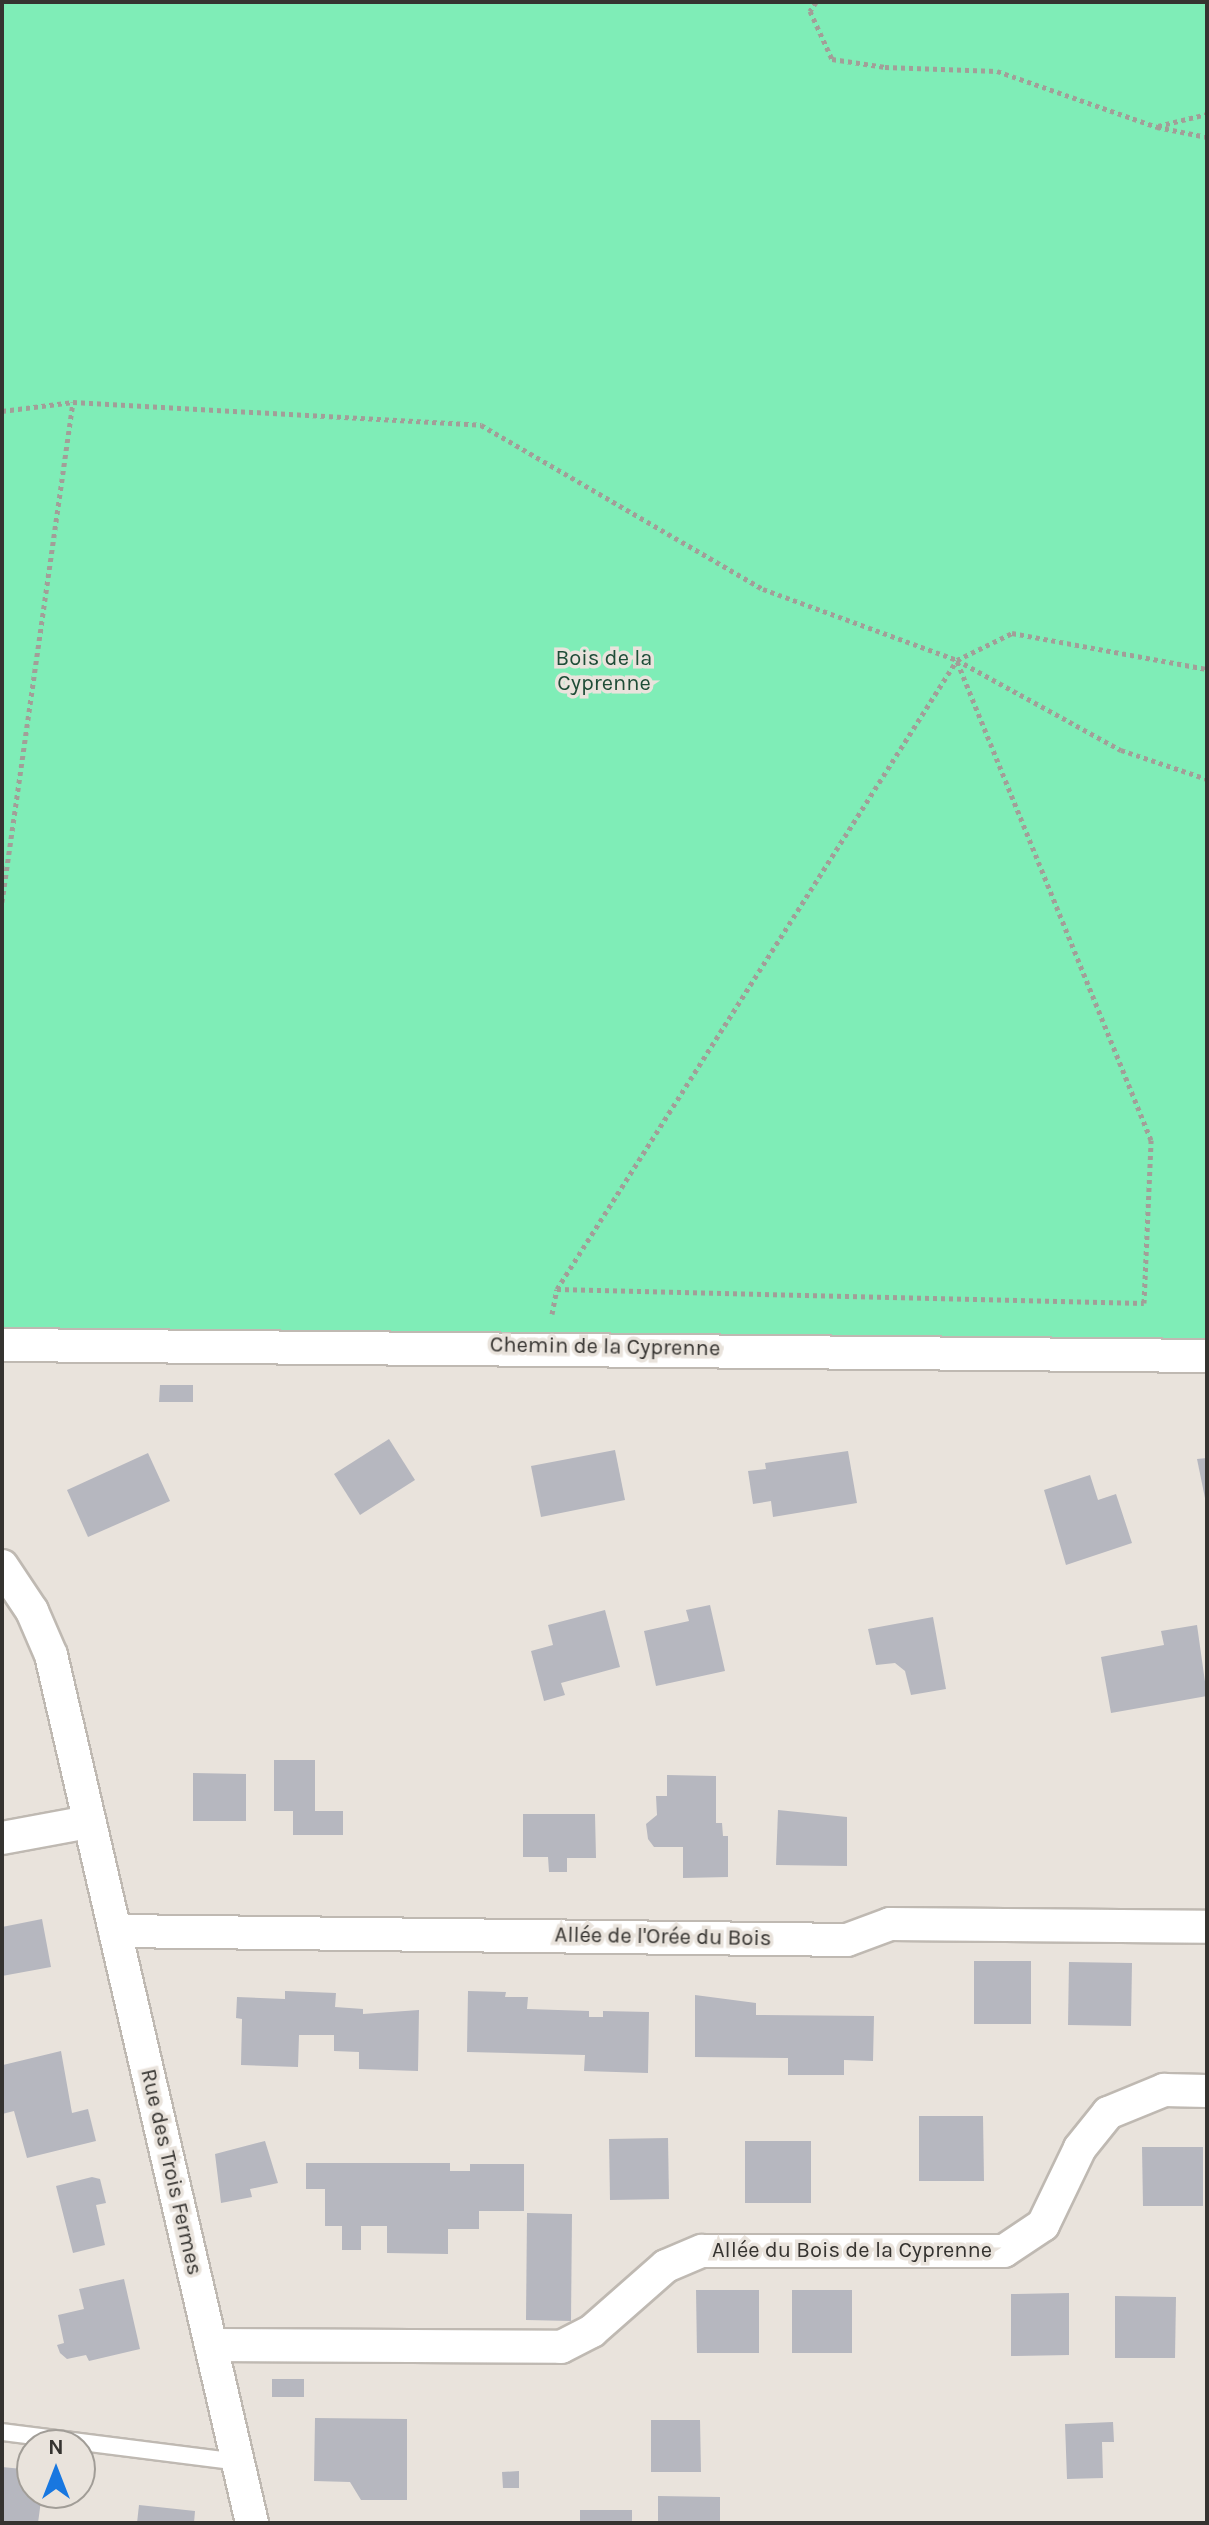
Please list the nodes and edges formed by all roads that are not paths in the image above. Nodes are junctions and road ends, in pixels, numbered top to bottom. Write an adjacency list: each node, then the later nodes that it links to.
1 (2, 1345): 2 (street, Chemin de la Cyprenne)
2 (1207, 1356)
3 (2, 1566): 4 (street, Rue des Trois Fermes)
4 (88, 1822): 5 (street); 7 (street, Rue des Trois Fermes)
5 (2, 1838)
6 (1207, 1927): 7 (street, Allée de l'Orée du Bois)
7 (115, 1931): 9 (street, Rue des Trois Fermes)
8 (1207, 2091): 9 (street, Allée du Bois de la Cyprenne)
9 (211, 2345): 11 (street, Rue des Trois Fermes)
10 (2, 2432): 11 (lane)
11 (238, 2462): 12 (street, Rue des Trois Fermes)
12 (252, 2523)

